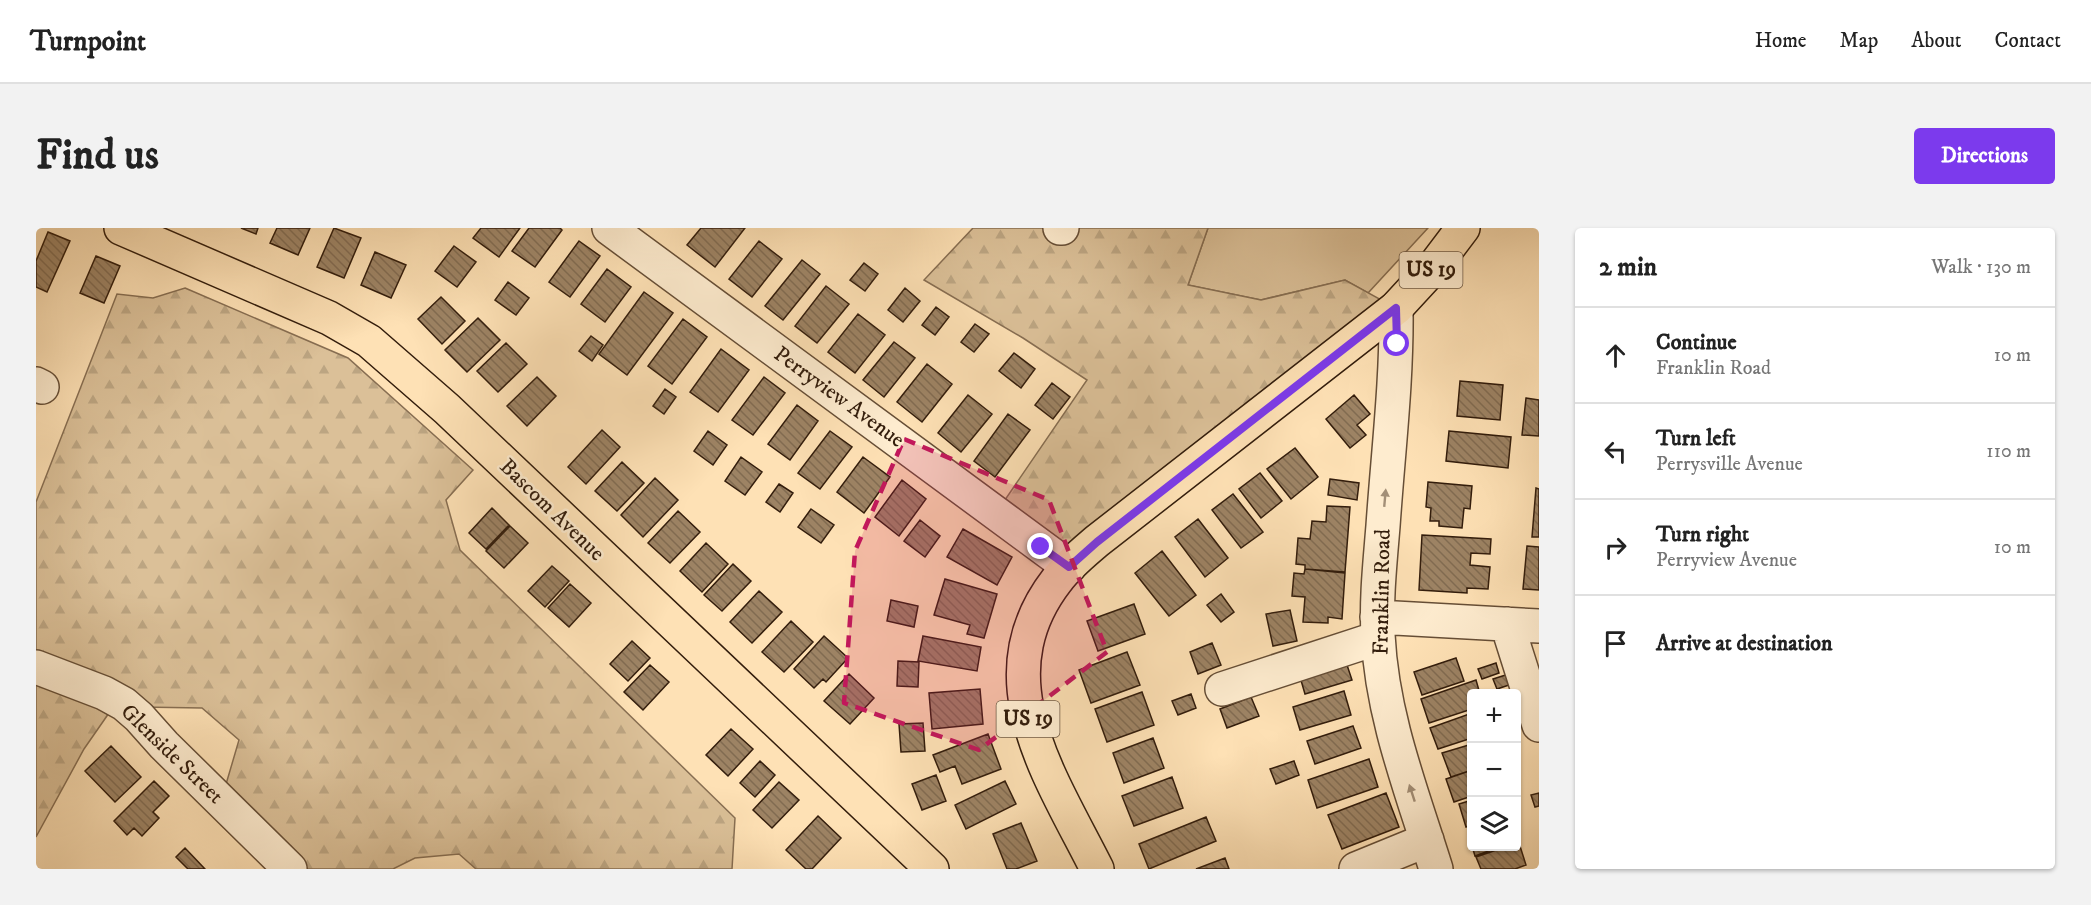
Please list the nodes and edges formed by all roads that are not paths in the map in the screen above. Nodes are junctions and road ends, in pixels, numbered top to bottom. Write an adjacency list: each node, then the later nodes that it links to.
1 (121, 228): 14 (main road, Bascom Avenue)
2 (609, 228): 5 (street, Perryview Avenue)
3 (1463, 228): 4 (main road, US 19)
4 (1396, 308): 5 (main road, US 19); 8 (street, Franklin Road, one-way to 4)
5 (1069, 567): 15 (main road, US 19)
6 (1507, 624): 7 (street); 8 (street); 11 (street)
7 (1539, 626)
8 (1377, 627): 10 (street); 12 (street, Franklin Road, one-way to 8)
9 (36, 667): 13 (street, Glenside Street)
10 (1222, 689)
11 (1539, 725)
12 (1431, 855): 16 (street)
13 (290, 869)
14 (932, 869)
15 (1097, 869)
16 (1356, 869)

